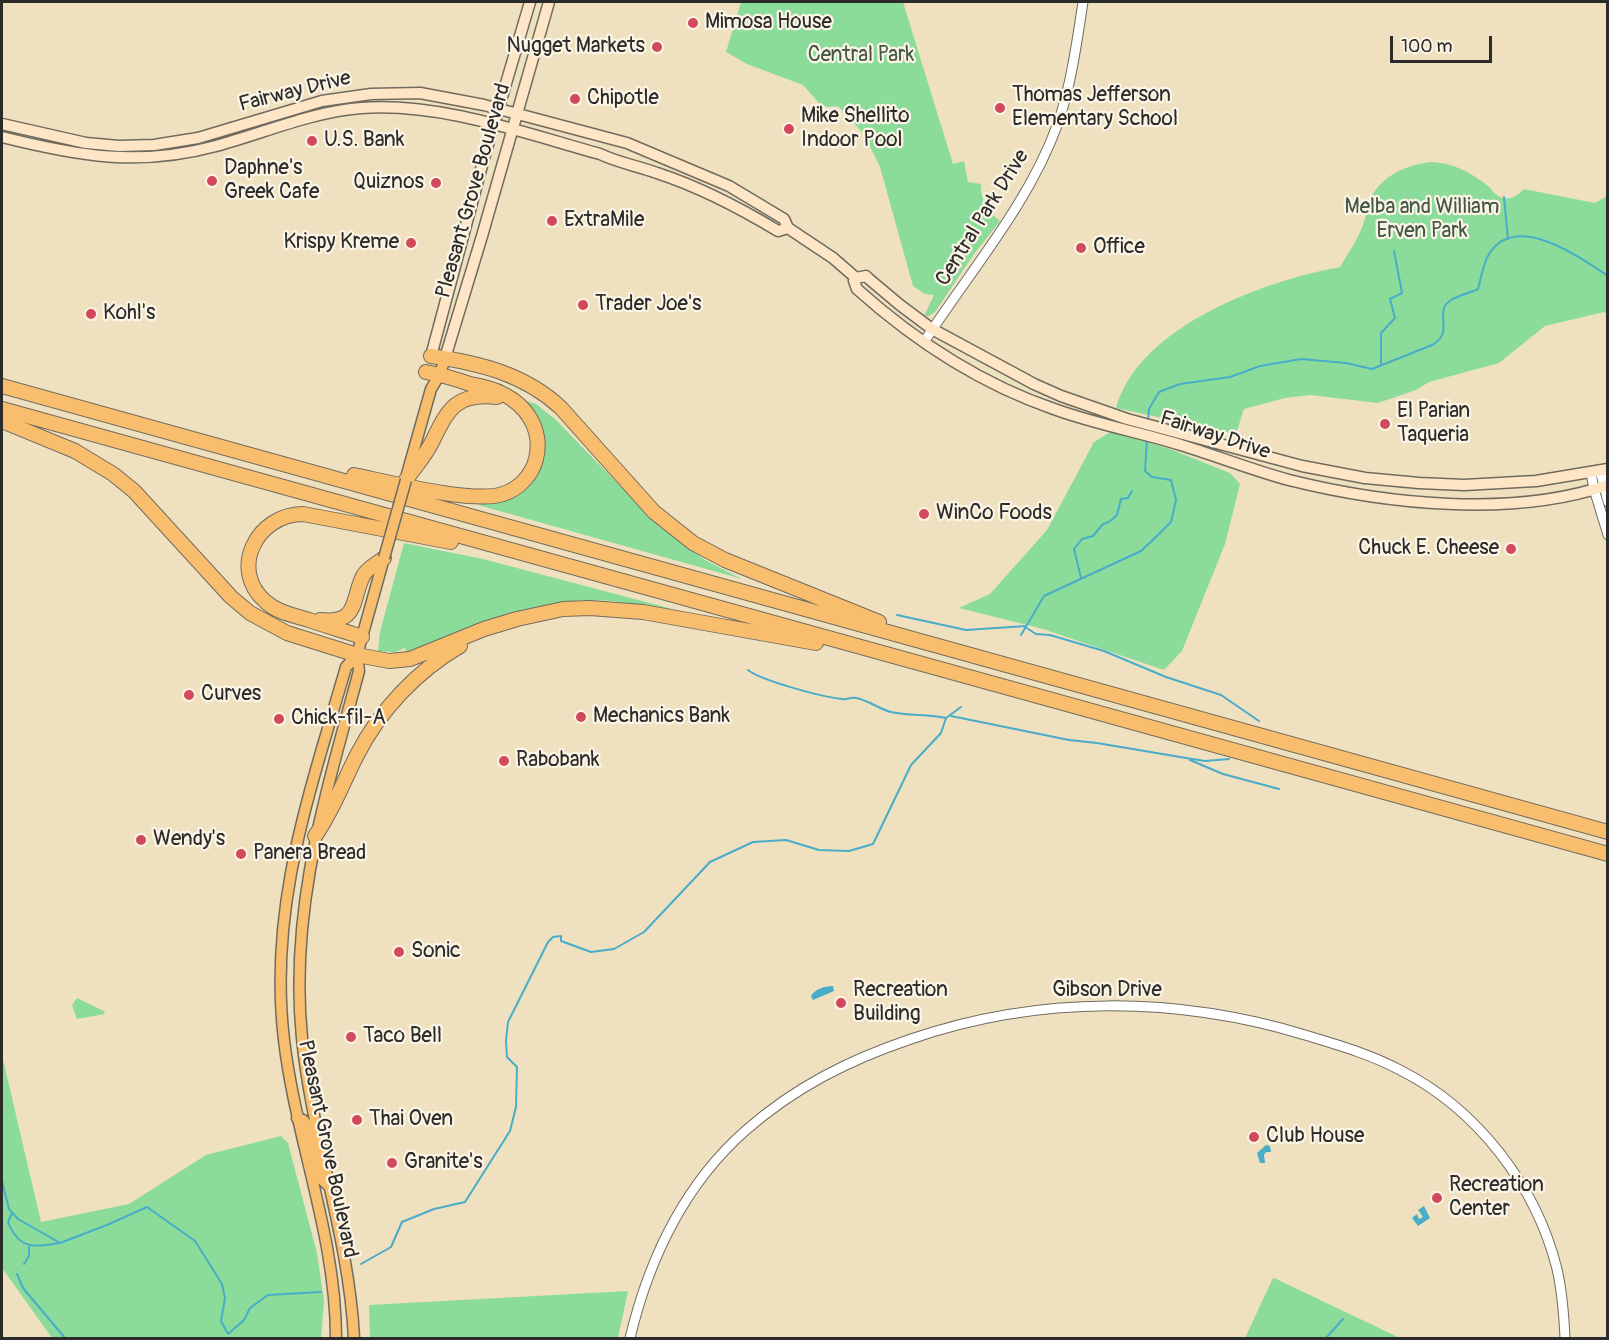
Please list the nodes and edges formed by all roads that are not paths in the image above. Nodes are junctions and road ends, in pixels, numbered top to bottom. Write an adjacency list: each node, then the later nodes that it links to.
1 (530, 2): 4 (main road, Pleasant Grove Boulevard)
2 (549, 2): 5 (main road, Pleasant Grove Boulevard)
3 (1083, 2): 14 (street, Central Park Drive)
4 (499, 109): 5 (main road, Fairway Drive); 6 (main road, Fairway Drive); 7 (main road, Pleasant Grove Boulevard)
5 (516, 115): 8 (main road, Pleasant Grove Boulevard); 10 (main road, Fairway Drive)
6 (2, 124)
7 (494, 125): 8 (main road, Fairway Drive); 9 (main road, Fairway Drive); 16 (main road, Pleasant Grove Boulevard)
8 (512, 130): 11 (main road, Fairway Drive); 17 (main road, Pleasant Grove Boulevard)
9 (2, 137)
10 (705, 175): 11 (main road); 12 (main road, Fairway Drive)
11 (741, 210): 12 (main road, Fairway Drive)
12 (786, 223): 13 (main road, Fairway Drive)
13 (856, 278): 14 (main road, Fairway Drive); 15 (main road, Fairway Drive)
14 (932, 329): 15 (street, Central Park Drive); 23 (main road, Fairway Drive)
15 (924, 342): 23 (main road, Fairway Drive)
16 (431, 356): 17 (highway); 18 (main road, Pleasant Grove Boulevard)
17 (445, 358): 18 (main road, Pleasant Grove Boulevard); 37 (highway)
18 (433, 373): 20 (highway); 25 (main road)
19 (2, 386): 27 (highway)
20 (508, 397): 25 (highway); 27 (highway)
21 (2, 409): 33 (highway)
22 (2, 421): 38 (highway)
23 (1126, 424): 24 (main road, Fairway Drive)
24 (1165, 435): 26 (main road, Fairway Drive); 29 (main road, Fairway Drive)
25 (418, 457): 28 (highway)
26 (1600, 470): 29 (street)
27 (323, 475): 37 (highway)
28 (406, 480): 32 (main road, Pleasant Grove Boulevard, bridge)
29 (1602, 487): 30 (street); 31 (street)
30 (1608, 502)
31 (1608, 535)
32 (384, 558): 34 (highway); 36 (main road, Pleasant Grove Boulevard)
33 (560, 564): 34 (highway); 39 (highway)
34 (308, 619): 36 (highway)
35 (502, 624): 38 (highway); 39 (highway); 41 (highway)
36 (362, 637): 38 (main road, Pleasant Grove Boulevard)
37 (922, 641): 40 (highway)
38 (357, 655): 41 (main road, Pleasant Grove Boulevard); 43 (main road, Pleasant Grove Boulevard)
39 (915, 662): 42 (highway)
40 (1608, 832)
41 (315, 836): 44 (main road, Pleasant Grove Boulevard)
42 (1608, 854)
43 (297, 1118): 44 (main road); 45 (main road, Pleasant Grove Boulevard)
44 (331, 1188): 46 (main road, Pleasant Grove Boulevard)
45 (336, 1338)
46 (354, 1338)
47 (630, 1338): 48 (street, Gibson Drive)
48 (1565, 1338)

